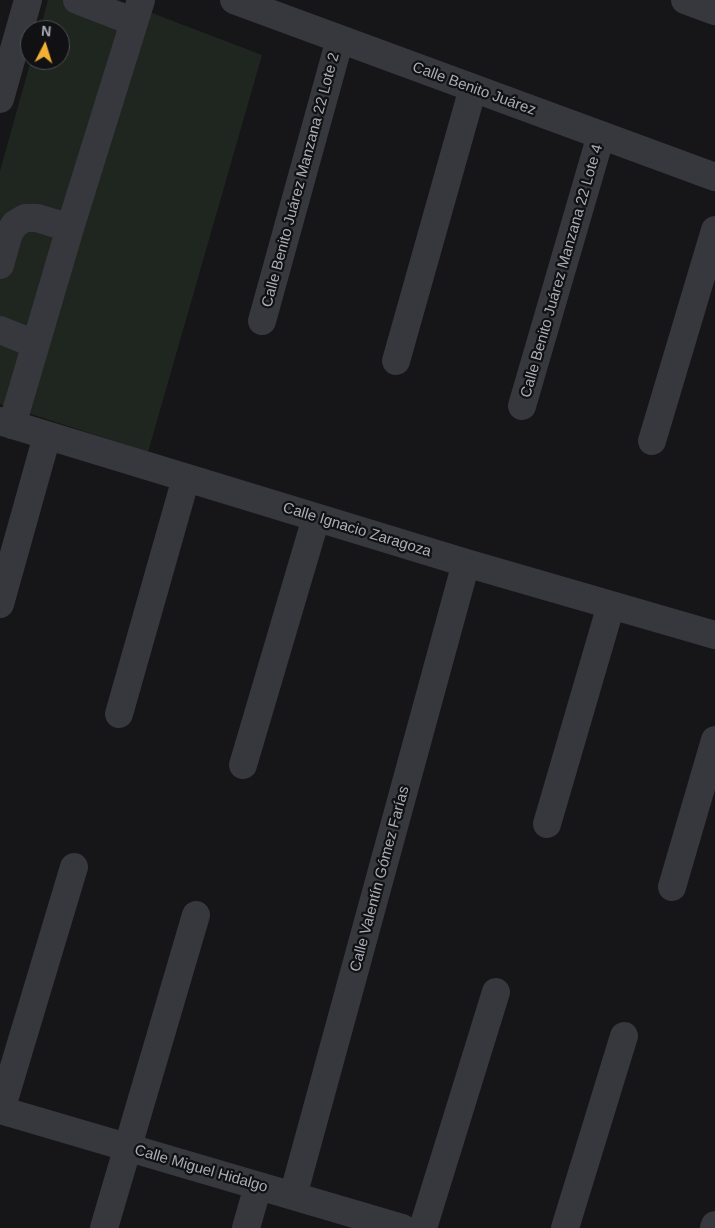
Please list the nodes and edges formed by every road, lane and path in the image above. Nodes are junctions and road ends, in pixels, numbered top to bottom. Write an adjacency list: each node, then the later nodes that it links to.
1 (28, 0): 9 (street)
2 (77, 0): 5 (street)
3 (234, 0): 7 (street, Calle Benito Juárez)
4 (685, 0): 6 (street)
5 (138, 11): 12 (street)
6 (715, 11)
7 (340, 39): 8 (street, Calle Benito Juárez); 15 (street, Calle Benito Juárez Manzana 22 Lote 2)
8 (473, 88): 10 (street, Calle Benito Juárez); 18 (street)
9 (0, 99)
10 (601, 135): 11 (street, Calle Benito Juárez); 19 (street, Calle Benito Juárez Manzana 22 Lote 4)
11 (715, 177)
12 (70, 228): 14 (street); 17 (street)
13 (715, 230): 22 (street)
14 (0, 265)
15 (262, 321)
16 (0, 330): 17 (street)
17 (35, 344): 20 (street)
18 (396, 361)
19 (522, 406)
20 (6, 423): 21 (street, Calle Ignacio Zaragoza)
21 (47, 436): 23 (street, Calle Ignacio Zaragoza); 26 (street)
22 (652, 441)
23 (186, 478): 24 (street, Calle Ignacio Zaragoza); 29 (street)
24 (316, 518): 25 (street, Calle Ignacio Zaragoza); 31 (street)
25 (466, 563): 27 (street, Calle Ignacio Zaragoza); 41 (street, Calle Valentín Gómez Farías)
26 (0, 604)
27 (611, 605): 28 (street, Calle Ignacio Zaragoza); 32 (street)
28 (715, 636)
29 (119, 714)
30 (715, 740): 34 (street)
31 (243, 765)
32 (548, 824)
33 (74, 867): 38 (street)
34 (672, 887)
35 (196, 915): 39 (street)
36 (496, 992): 45 (street)
37 (624, 1036): 46 (street)
38 (0, 1110): 39 (street, Calle Miguel Hidalgo)
39 (128, 1147): 40 (street, Calle Miguel Hidalgo); 43 (street)
40 (258, 1186): 41 (street, Calle Miguel Hidalgo); 44 (street)
41 (293, 1196): 42 (street, Calle Miguel Hidalgo)
42 (394, 1227)
43 (104, 1228)
44 (246, 1228)
45 (423, 1228)
46 (565, 1228)

